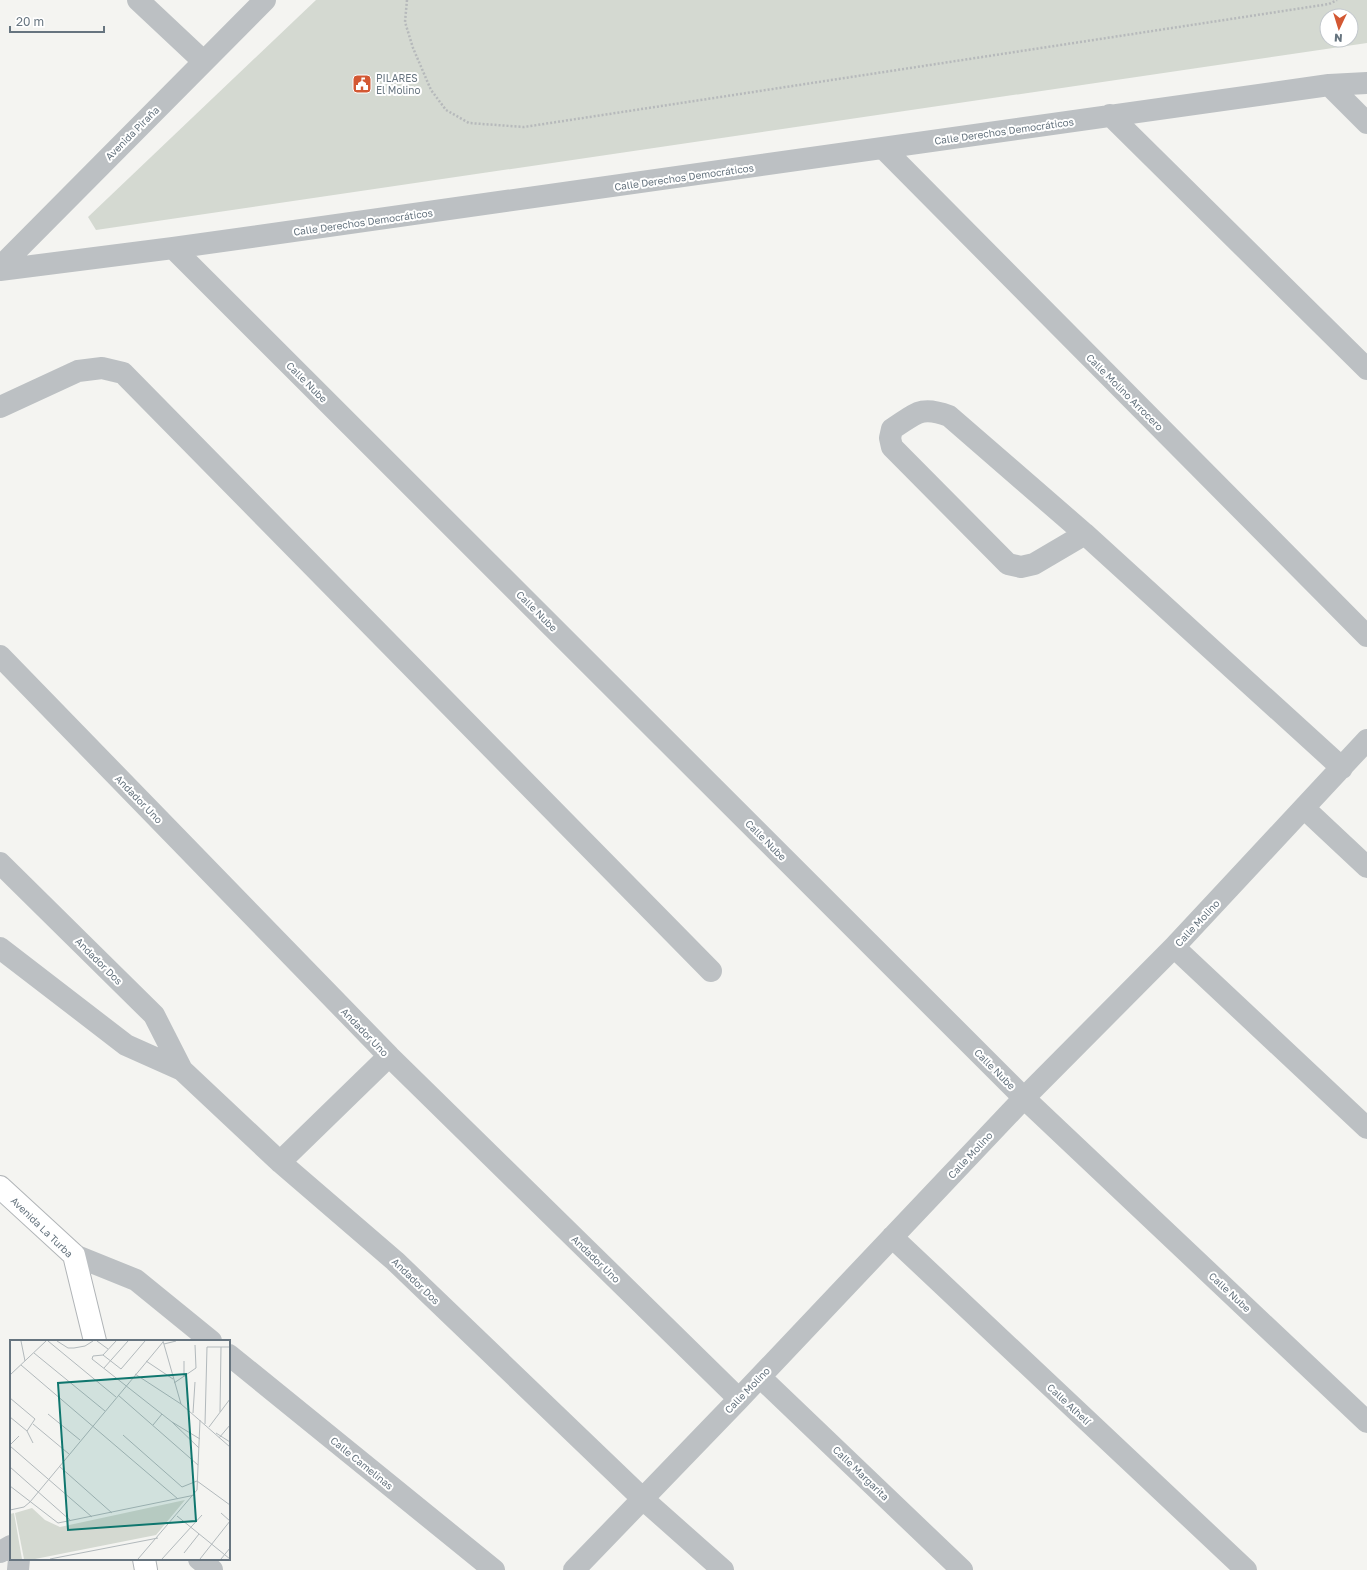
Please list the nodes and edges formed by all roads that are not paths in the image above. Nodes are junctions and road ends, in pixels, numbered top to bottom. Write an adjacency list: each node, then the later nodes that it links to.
1 (138, 0): 3 (street)
2 (265, 0): 3 (street, Avenida Piraña)
3 (203, 61): 10 (street, Avenida Piraña)
4 (1367, 82): 5 (street, Calle Derechos Democráticos)
5 (1329, 85): 6 (street, Calle Derechos Democráticos); 7 (street)
6 (1110, 116): 8 (street, Calle Derechos Democráticos); 12 (street)
7 (1367, 122)
8 (884, 149): 9 (street, Calle Derechos Democráticos); 15 (street, Calle Molino Arrocero)
9 (173, 248): 11 (street, Calle Derechos Democráticos); 27 (street, Calle Nube)
10 (0, 267)
11 (0, 270)
12 (1367, 369)
13 (0, 407): 24 (street)
14 (1085, 534): 14 (street); 18 (street)
15 (1367, 636)
16 (0, 656): 25 (street, Andador Uno)
17 (1367, 740): 18 (street, Calle Molino)
18 (1342, 768): 19 (street, Calle Molino)
19 (1304, 808): 21 (street); 22 (street, Calle Molino)
20 (0, 863): 26 (street, Andador Dos)
21 (1367, 867)
22 (1174, 947): 27 (street, Calle Molino); 28 (street)
23 (0, 948): 26 (street, Andador Dos)
24 (711, 971)
25 (389, 1056): 29 (street); 37 (street, Andador Uno)
26 (182, 1070): 29 (street, Andador Dos)
27 (1024, 1098): 31 (street, Calle Molino); 38 (street, Calle Nube)
28 (1367, 1128)
29 (280, 1162): 39 (street, Andador Dos)
30 (0, 1188): 32 (main road, Avenida La Turba)
31 (892, 1238): 36 (street, Calle Molino); 52 (street, Calle Alhelí)
32 (74, 1255): 33 (main road, Avenida La Turba); 34 (street)
33 (95, 1340)
34 (210, 1340)
35 (230, 1356): 48 (street, Calle Camelinas)
36 (760, 1377): 37 (street, Calle Molino); 51 (street, Calle Margarita)
37 (739, 1399): 39 (street, Calle Molino)
38 (1367, 1422)
39 (643, 1499): 49 (street, Calle Molino); 50 (street, Andador Dos)
40 (10, 1547): 41 (street)
41 (0, 1552)
42 (19, 1560): 45 (street)
43 (144, 1560): 46 (main road)
44 (199, 1560): 47 (street)
45 (18, 1570)
46 (146, 1570)
47 (212, 1570)
48 (494, 1570)
49 (574, 1570)
50 (723, 1570)
51 (962, 1570)
52 (1246, 1570)

